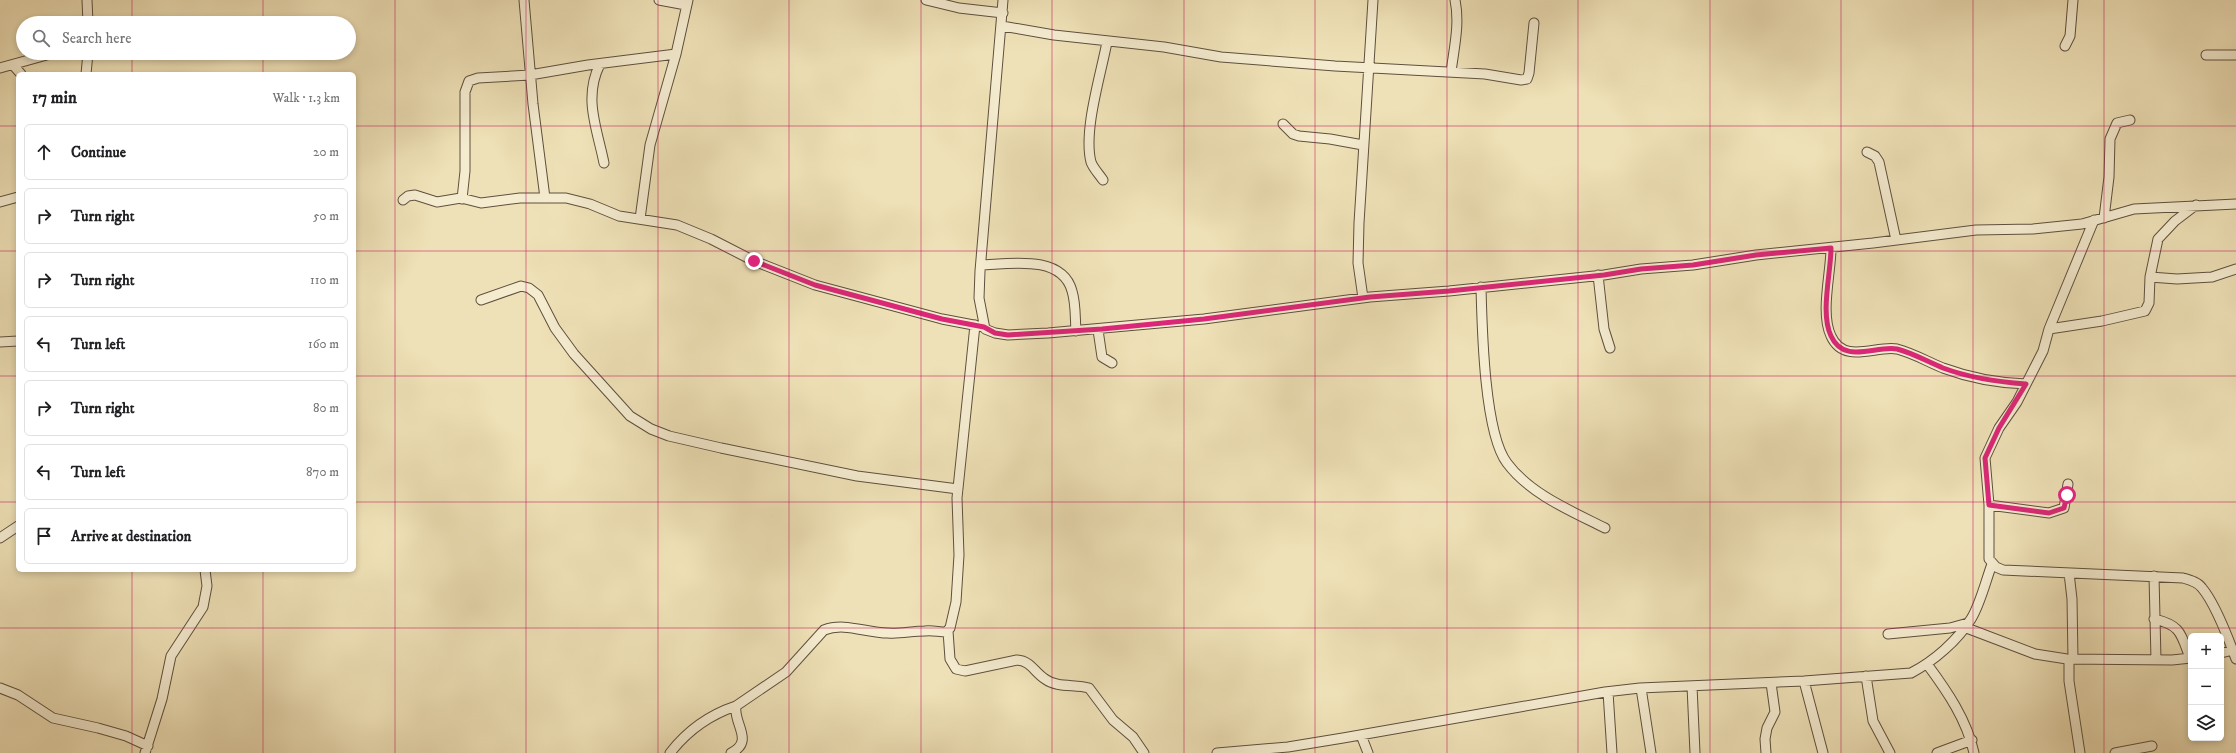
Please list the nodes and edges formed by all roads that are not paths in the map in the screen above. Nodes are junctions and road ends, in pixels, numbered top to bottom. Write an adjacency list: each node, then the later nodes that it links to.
1 (87, 0): 11 (street)
2 (524, 0): 28 (street)
3 (659, 0): 9 (street)
4 (926, 0): 10 (street)
5 (1003, 0): 10 (street)
6 (1373, 0): 24 (street)
7 (1455, 0): 27 (street)
8 (2073, 0): 15 (street)
9 (687, 3): 16 (street)
10 (1003, 13): 13 (street)
11 (88, 16)
12 (1534, 23): 27 (street)
13 (1002, 26): 14 (street); 47 (street)
14 (1107, 42): 24 (street); 34 (street)
15 (2065, 46)
16 (676, 54): 21 (street); 43 (street)
17 (2206, 55): 18 (street)
18 (2236, 55)
19 (30, 60): 22 (street)
20 (87, 60): 26 (street)
21 (600, 64): 28 (street); 33 (street)
22 (13, 65): 23 (street); 25 (street)
23 (0, 68)
24 (1367, 68): 27 (street); 31 (street)
25 (19, 72)
26 (86, 72)
27 (1451, 72)
28 (530, 75): 36 (street); 37 (street)
29 (2130, 120): 42 (street)
30 (1283, 124): 31 (street)
31 (1363, 145): 52 (street)
32 (1866, 152): 45 (street)
33 (604, 163)
34 (1103, 180)
35 (16, 198): 39 (street)
36 (545, 198): 37 (street); 43 (street)
37 (462, 199): 38 (street)
38 (403, 200)
39 (0, 202)
40 (2236, 204): 41 (street)
41 (2196, 205): 42 (street); 50 (street)
42 (2104, 218): 44 (street)
43 (640, 219): 54 (street)
44 (2094, 220): 45 (street); 56 (street)
45 (1896, 240): 46 (street)
46 (1831, 248): 49 (street); 63 (street)
47 (981, 265): 55 (street); 58 (street)
48 (2236, 269): 50 (street)
49 (1598, 276): 51 (street); 61 (street)
50 (2150, 277): 56 (street)
51 (1481, 287): 52 (street); 68 (street)
52 (1363, 298): 57 (street)
53 (481, 300): 65 (street)
54 (974, 325): 55 (street); 65 (street)
55 (984, 327): 58 (street)
56 (2049, 329): 63 (street)
57 (1098, 330): 58 (street); 62 (street)
58 (1076, 331)
59 (16, 341): 60 (street)
60 (0, 342)
61 (1610, 348)
62 (1112, 363)
63 (2026, 384): 66 (street)
64 (2068, 484): 66 (street)
65 (958, 489): 76 (street)
66 (1989, 505): 70 (street)
67 (16, 527): 69 (street)
68 (1605, 528)
69 (0, 538)
70 (1992, 564): 72 (street); 75 (street)
71 (205, 572): 98 (street)
72 (2069, 573): 73 (street); 82 (street)
73 (2154, 576): 74 (street); 78 (street)
74 (2154, 619): 80 (street); 84 (street)
75 (1966, 625): 77 (street); 82 (street); 85 (street)
76 (948, 631): 93 (street); 101 (street)
77 (1888, 634)
78 (2233, 650): 79 (street); 83 (street)
79 (2224, 652)
80 (2188, 653)
81 (2188, 658): 84 (street)
82 (2071, 659): 84 (street); 112 (street)
83 (2236, 659)
84 (2156, 660)
85 (1927, 664): 86 (street); 95 (street)
86 (1866, 676): 87 (street); 109 (street)
87 (1804, 681): 88 (street); 108 (street)
88 (1771, 683): 89 (street); 107 (street)
89 (1692, 686): 91 (street); 106 (street)
90 (0, 688): 98 (street)
91 (1641, 688): 92 (street); 105 (street)
92 (1608, 692): 94 (street); 104 (street)
93 (736, 706): 99 (street); 100 (street)
94 (1361, 735): 97 (street); 103 (street)
95 (1972, 740): 110 (street); 111 (street)
96 (2152, 746): 113 (street)
97 (1303, 749): 102 (street)
98 (146, 750)
99 (670, 753)
100 (730, 753)
101 (1144, 753)
102 (1217, 753)
103 (1368, 753)
104 (1612, 753)
105 (1651, 753)
106 (1695, 753)
107 (1766, 753)
108 (1823, 753)
109 (1890, 753)
110 (1937, 753)
111 (1974, 753)
112 (2080, 753)
113 (2115, 753)

